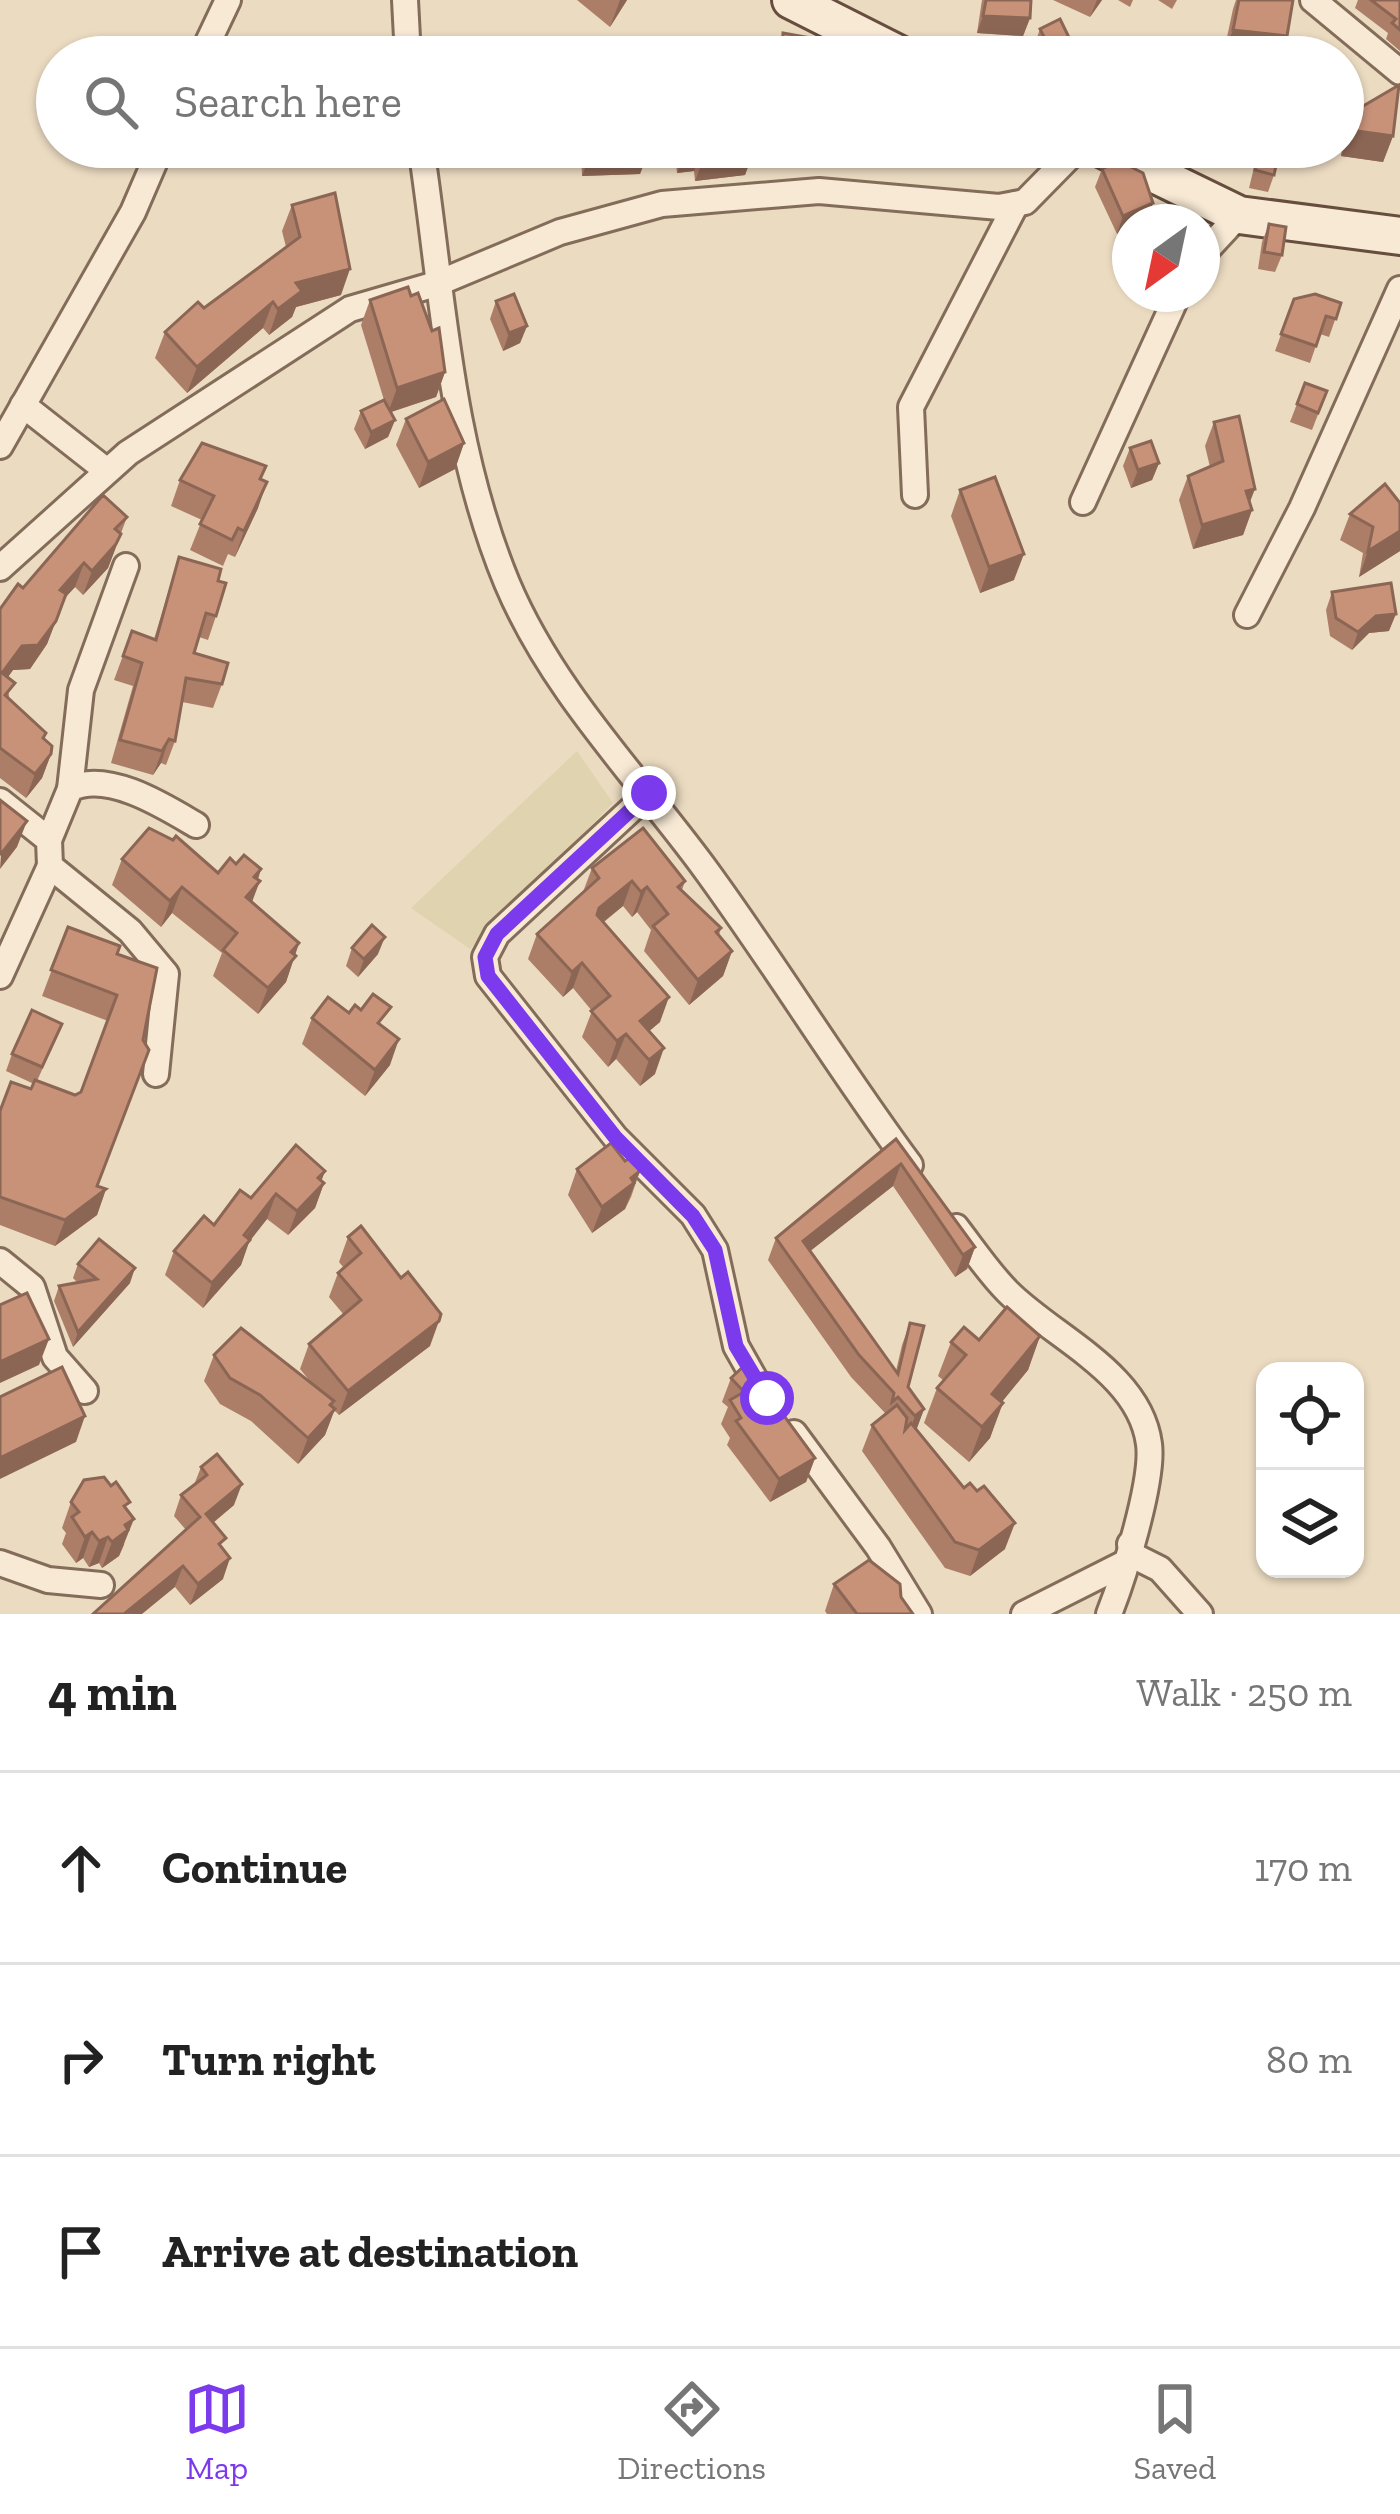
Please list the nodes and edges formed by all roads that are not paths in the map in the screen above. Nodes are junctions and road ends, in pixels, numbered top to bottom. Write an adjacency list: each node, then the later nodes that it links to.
1 (228, 0): 5 (street)
2 (405, 0): 6 (street)
3 (791, 0): 7 (street)
4 (1313, 0): 8 (street)
5 (211, 36)
6 (407, 36)
7 (862, 36)
8 (1356, 36)
9 (1364, 42): 10 (street)
10 (1400, 72)
11 (151, 168): 22 (street)
12 (424, 168): 19 (street)
13 (1060, 168): 15 (street)
14 (1142, 168): 16 (street)
15 (1016, 204): 19 (street); 25 (street)
16 (1238, 215): 17 (street); 18 (street)
17 (1220, 235)
18 (1400, 236)
19 (436, 284): 24 (street); 31 (street)
20 (1400, 289): 29 (street)
21 (1170, 312): 26 (street)
22 (23, 405): 23 (street); 24 (street)
23 (0, 446)
24 (107, 471): 28 (street)
25 (915, 495)
26 (1083, 502)
27 (126, 566): 30 (street)
28 (0, 568)
29 (1247, 615)
30 (70, 789): 33 (street); 34 (street)
31 (649, 793): 40 (street); 43 (street)
32 (0, 801): 34 (street)
33 (196, 825)
34 (50, 840): 35 (street)
35 (50, 866): 36 (street); 37 (street)
36 (0, 976)
37 (156, 1074)
38 (0, 1261): 39 (street)
39 (85, 1391)
40 (1128, 1553): 44 (street); 45 (street); 46 (street)
41 (0, 1563): 42 (street)
42 (100, 1586)
43 (919, 1614)
44 (1024, 1614)
45 (1109, 1614)
46 (1200, 1614)

